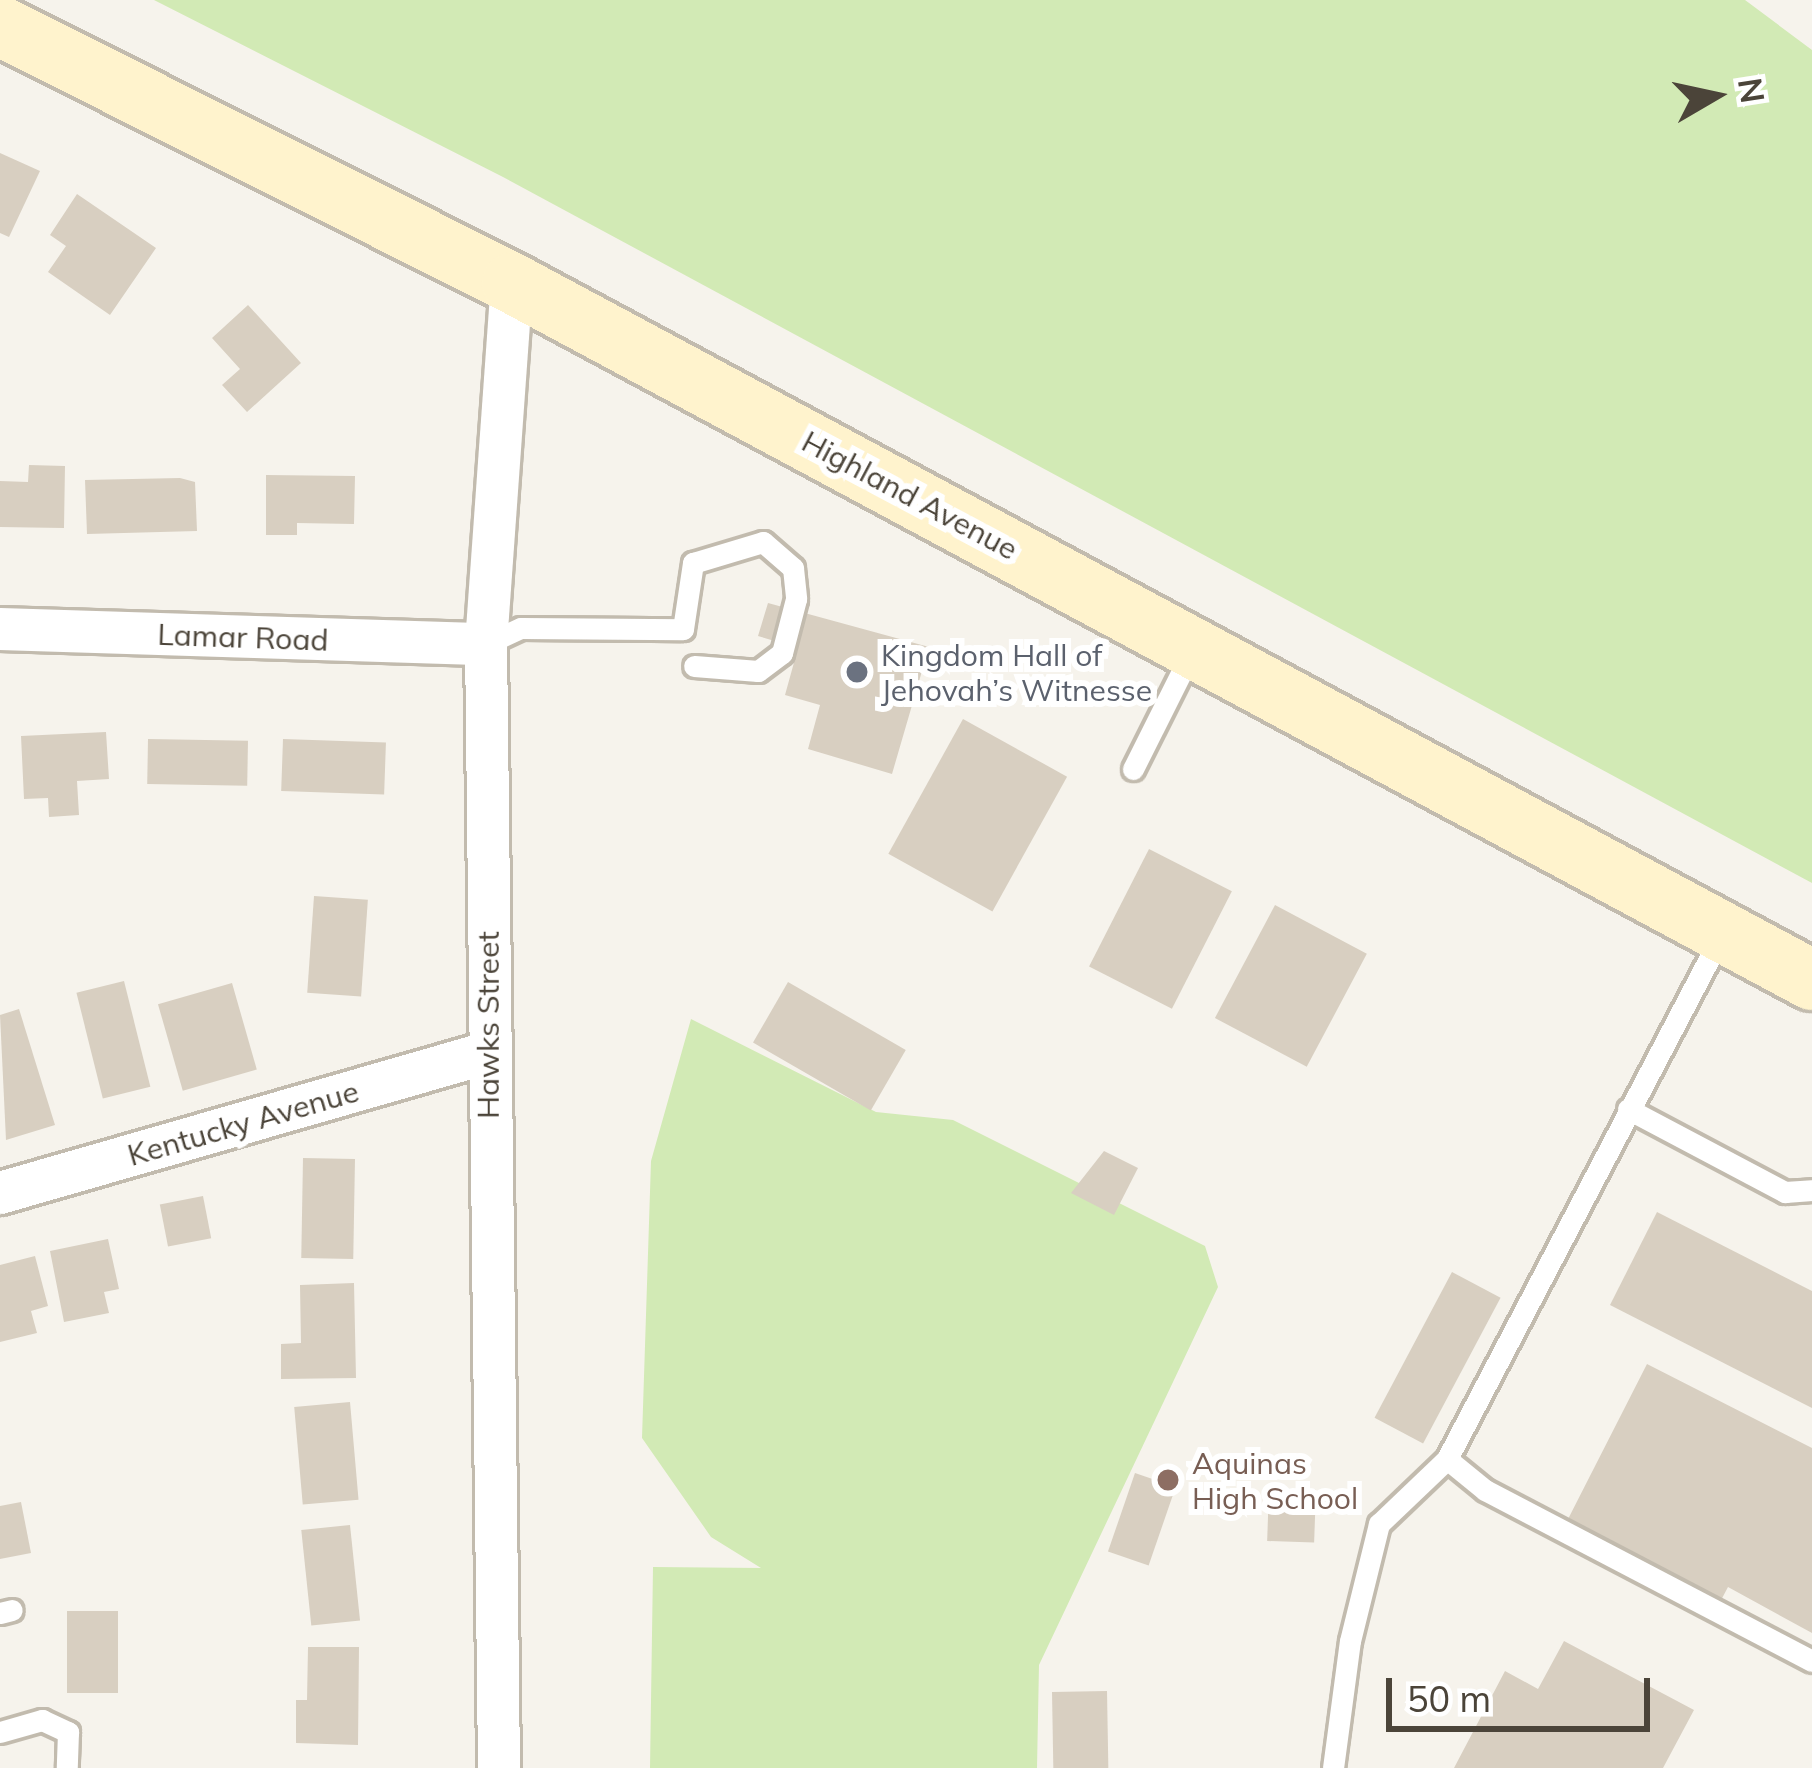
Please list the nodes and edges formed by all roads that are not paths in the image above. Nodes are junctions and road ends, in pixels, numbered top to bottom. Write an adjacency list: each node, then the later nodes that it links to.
1 (0, 26): 2 (main road, Highland Avenue)
2 (512, 283): 4 (street, Hawks Street); 5 (main road, Highland Avenue)
3 (0, 629): 4 (street, Lamar Road)
4 (486, 644): 6 (lane); 10 (street, Hawks Street)
5 (1194, 647): 7 (lane); 8 (main road, Highland Avenue)
6 (694, 667)
7 (1133, 769)
8 (1722, 933): 9 (main road, Highland Avenue); 11 (lane)
9 (1812, 980)
10 (487, 1053): 13 (street, Kentucky Avenue); 18 (street, Hawks Street)
11 (1628, 1109): 12 (lane); 14 (lane)
12 (1812, 1190)
13 (0, 1193)
14 (1447, 1459): 15 (lane); 19 (lane)
15 (1812, 1661)
16 (0, 1732): 17 (lane)
17 (68, 1768)
18 (500, 1768)
19 (1333, 1768)

